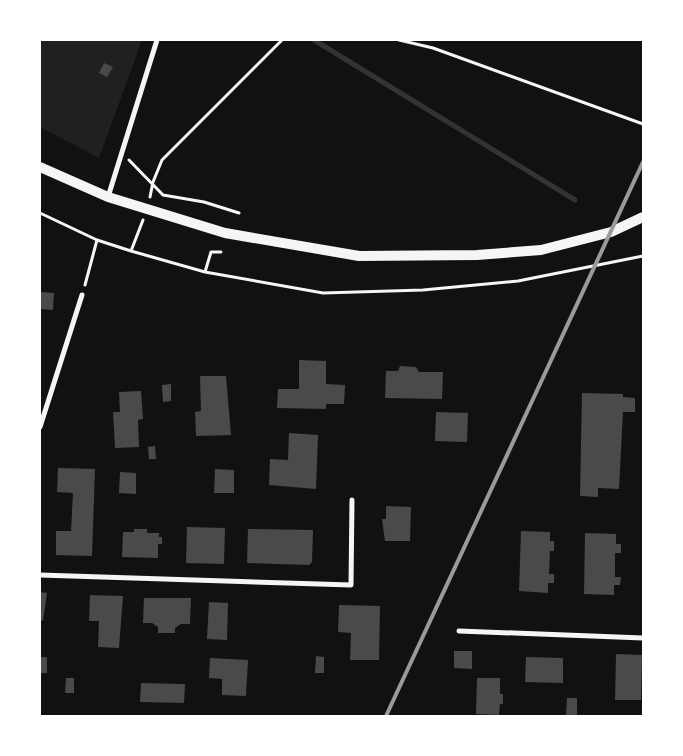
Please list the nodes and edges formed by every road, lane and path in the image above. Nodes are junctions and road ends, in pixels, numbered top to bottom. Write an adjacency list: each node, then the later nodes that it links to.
1 (157, 40): 5 (street)
2 (282, 40): 7 (path)
3 (399, 40): 4 (path)
4 (643, 124)
5 (122, 152): 7 (path); 8 (street)
6 (40, 166): 8 (main road)
7 (152, 186): 9 (path); 11 (path)
8 (108, 197): 9 (main road)
9 (148, 209): 12 (main road); 14 (path)
10 (40, 213): 13 (path)
11 (239, 213)
12 (643, 217)
13 (97, 240): 14 (path); 18 (path)
14 (131, 252): 17 (path)
15 (221, 252): 17 (path)
16 (643, 256): 17 (path)
17 (205, 272)
18 (82, 295): 19 (street)
19 (40, 427)
20 (352, 500): 21 (street)
21 (40, 575)
22 (459, 630): 23 (street)
23 (643, 638)

